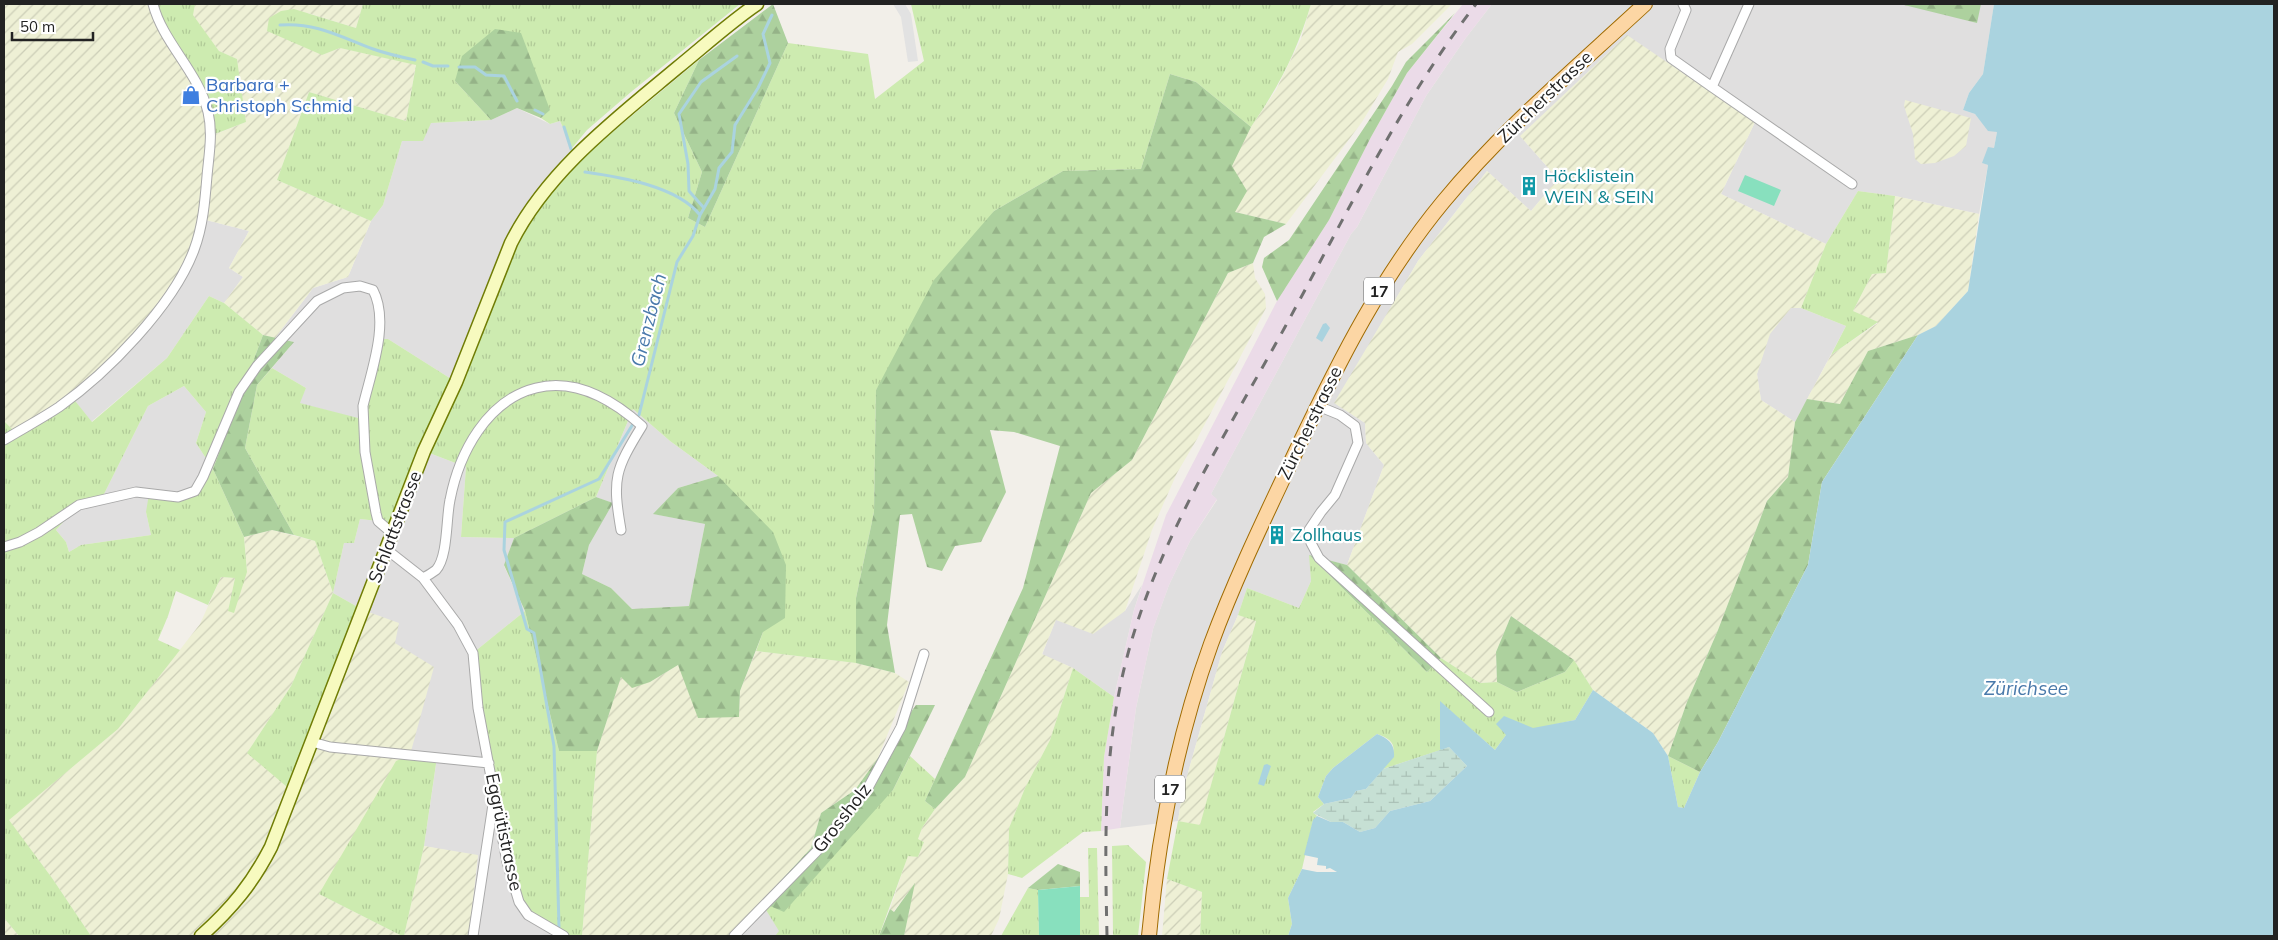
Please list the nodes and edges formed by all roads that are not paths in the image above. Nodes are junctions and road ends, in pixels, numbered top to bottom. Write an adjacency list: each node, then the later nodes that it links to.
1 (153, 4): 9 (street)
2 (756, 4): 11 (street, Schlattstrasse)
3 (1645, 4): 8 (main road, Zürcherstrasse / 17)
4 (1683, 4): 6 (street)
5 (1749, 4): 6 (street)
6 (1712, 87): 7 (street)
7 (1852, 184)
8 (1318, 406): 16 (street); 24 (main road, Zürcherstrasse / 17)
9 (4, 440)
10 (621, 530): 14 (street)
11 (392, 533): 12 (street); 13 (street, Schlattstrasse)
12 (4, 547)
13 (386, 549): 14 (street); 17 (street, Schlattstrasse)
14 (423, 578): 18 (street)
15 (924, 654): 23 (street, Grossholz)
16 (1489, 712)
17 (312, 742): 18 (street, Eggrütistrasse); 20 (street, Schlattstrasse)
18 (489, 762): 19 (street, Eggrütistrasse)
19 (495, 792): 21 (street); 22 (street, Eggrütistrasse)
20 (202, 936)
21 (473, 936)
22 (564, 936)
23 (734, 936)
24 (1149, 936)

